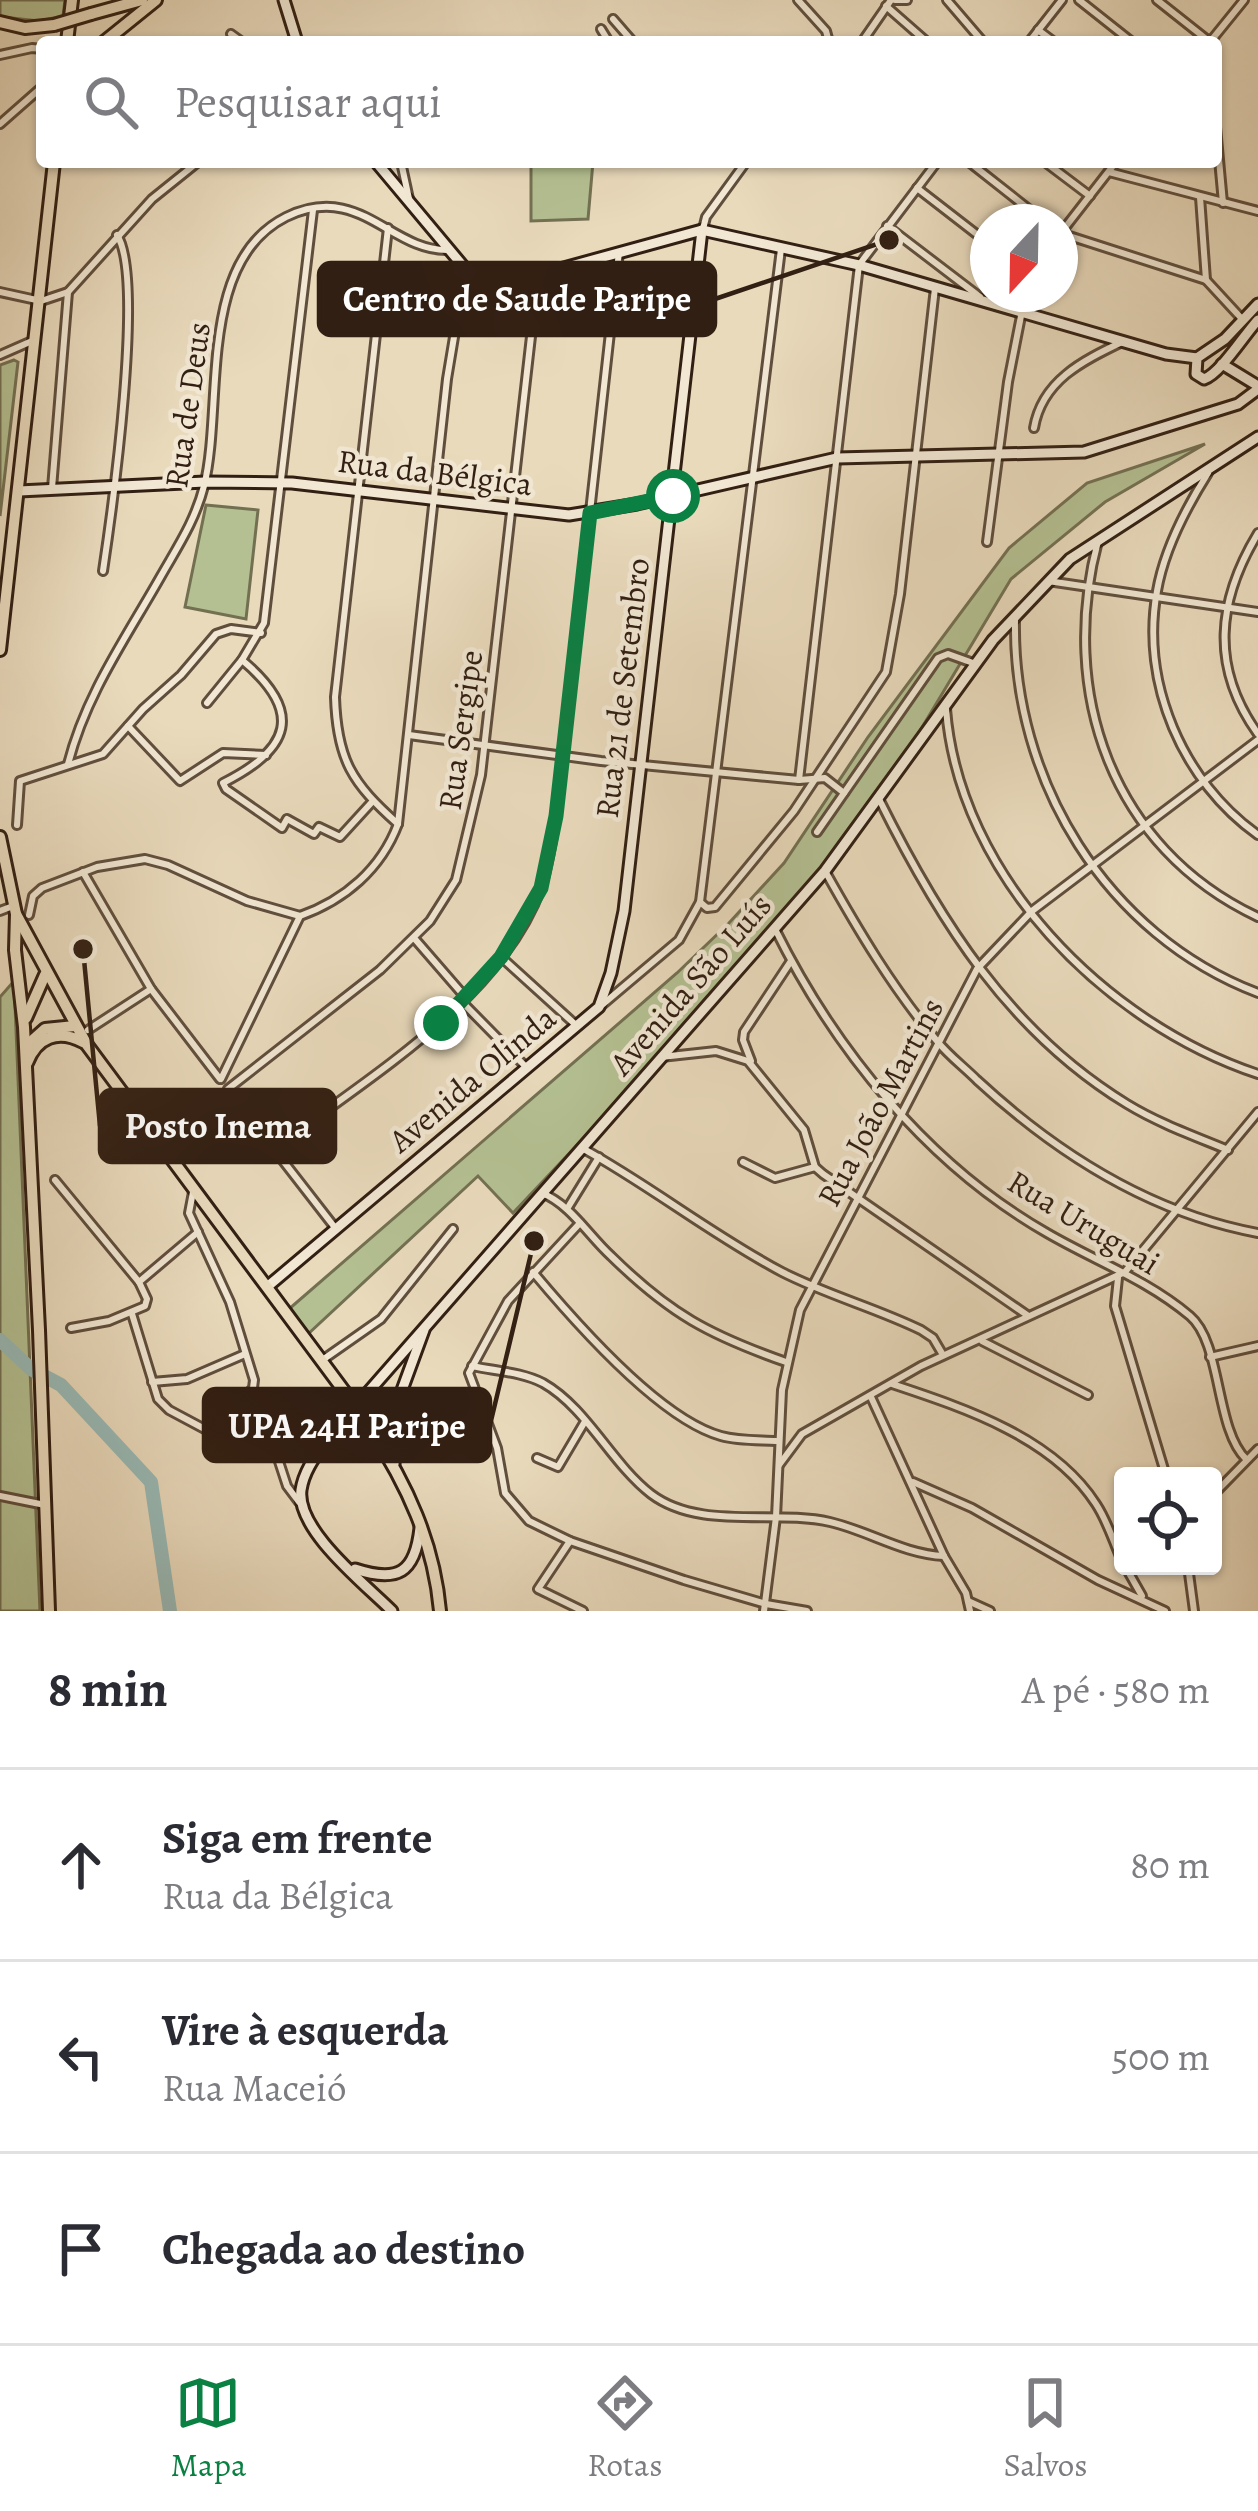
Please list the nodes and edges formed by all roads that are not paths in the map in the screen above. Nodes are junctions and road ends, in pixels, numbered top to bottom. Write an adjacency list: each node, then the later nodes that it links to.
1 (72, 0): 18 (main road)
2 (142, 0): 14 (main road, bridge)
3 (156, 0): 19 (main road)
4 (284, 0): 21 (main road)
5 (798, 0): 24 (street)
6 (908, 0): 12 (street)
7 (947, 0): 27 (street)
8 (1062, 0): 16 (street)
9 (1079, 0): 30 (street)
10 (1157, 0): 31 (street)
11 (1242, 1): 32 (street)
12 (891, 2): 25 (street); 26 (street)
13 (613, 19): 23 (street)
14 (0, 22)
15 (601, 29): 22 (street)
16 (1038, 30): 28 (street); 29 (street)
17 (231, 34): 20 (street)
18 (69, 36)
19 (111, 36)
20 (234, 36)
21 (295, 36)
22 (605, 36)
23 (628, 36)
24 (827, 36)
25 (866, 36)
26 (922, 36)
27 (978, 36)
28 (1034, 36)
29 (1046, 36)
30 (1124, 36)
31 (1202, 36)
32 (1215, 36)
33 (36, 49): 34 (street)
34 (0, 55)
35 (36, 92): 36 (street)
36 (0, 124)
37 (53, 168): 75 (main road)
38 (189, 168): 61 (street)
39 (382, 168): 51 (main road)
40 (402, 168): 51 (street)
41 (742, 168): 60 (street)
42 (932, 168): 48 (street)
43 (977, 168): 53 (street)
44 (1053, 168): 49 (street)
45 (1112, 168): 47 (street)
46 (1220, 168): 52 (street)
47 (1109, 172): 49 (street); 50 (street)
48 (917, 188): 57 (street); 59 (street)
49 (1090, 196): 55 (street)
50 (1200, 197): 52 (street); 69 (street)
51 (410, 199): 64 (main road)
52 (1223, 203): 56 (street)
53 (1022, 204)
54 (314, 210): 58 (street); 96 (street, Rua de Deus); 97 (street)
55 (1078, 211)
56 (1258, 211)
57 (887, 226): 66 (street); 71 (street)
58 (388, 228): 64 (street); 101 (street)
59 (970, 228)
60 (702, 230): 63 (main road); 65 (main road); 103 (main road, Rua 21 de Setembro)
61 (117, 235): 73 (street); 99 (street)
62 (1078, 240): 69 (street)
63 (782, 245): 66 (main road); 95 (street)
64 (449, 250): 67 (main road)
65 (620, 252): 68 (main road); 107 (street)
66 (859, 265): 70 (main road); 93 (street)
67 (466, 268): 68 (main road); 105 (street)
68 (538, 275): 106 (street, Rua Sergipe)
69 (1206, 280): 79 (street)
70 (935, 287): 74 (main road); 91 (street)
71 (970, 289)
72 (0, 292): 75 (street)
73 (68, 292): 75 (street); 100 (street)
74 (970, 296)
75 (41, 301): 81 (main road)
76 (1258, 304): 79 (main road)
77 (1022, 312): 92 (street)
78 (1025, 312): 82 (main road)
79 (1243, 320): 85 (main road)
80 (1258, 320): 86 (main road)
81 (36, 340): 84 (street); 102 (main road)
82 (1125, 341): 83 (main road); 89 (street)
83 (1166, 354): 85 (main road); 87 (main road)
84 (0, 355)
85 (1197, 358): 87 (main road)
86 (1222, 364): 87 (main road); 88 (main road)
87 (1194, 370)
88 (1258, 387): 92 (main road, Rua da Bélgica)
89 (1034, 428)
90 (1258, 437): 94 (main road, Avenida São Luís)
91 (917, 454): 92 (main road, Rua da Bélgica); 93 (main road, Rua da Bélgica); 137 (street)
92 (997, 456): 110 (street)
93 (837, 458): 95 (main road, Rua da Bélgica); 135 (street)
94 (1210, 470): 98 (main road, Avenida São Luís); 104 (street)
95 (753, 476): 103 (main road, Rua da Bélgica); 134 (street)
96 (205, 482): 97 (main road, Rua da Bélgica); 99 (main road, Rua da Bélgica); 132 (street, Rua de Deus)
97 (280, 483): 101 (main road, Rua da Bélgica); 120 (street)
98 (1188, 484): 104 (street); 109 (main road, Avenida São Luís)
99 (115, 485): 100 (main road, Rua da Bélgica); 113 (street)
100 (52, 488): 102 (main road, Rua da Bélgica)
101 (356, 488): 105 (main road, Rua da Bélgica); 140 (street)
102 (19, 491): 121 (main road)
103 (673, 496): 107 (main road, Rua da Bélgica); 133 (main road, Rua 21 de Setembro)
104 (1194, 497): 116 (street)
105 (436, 501): 106 (main road, Rua da Bélgica); 127 (street)
106 (513, 510): 107 (main road, Rua da Bélgica); 129 (street, Rua Sergipe)
107 (590, 513): 130 (street)
108 (1258, 533): 117 (street)
109 (1098, 539): 111 (main road, Avenida São Luís); 112 (street)
110 (987, 542)
111 (1080, 552): 112 (street); 114 (main road, Avenida São Luís)
112 (1091, 568): 115 (street)
113 (103, 571)
114 (1048, 581): 115 (street); 119 (main road, Avenida São Luís)
115 (1086, 585): 116 (street); 143 (street)
116 (1156, 595): 117 (street); 136 (street)
117 (1225, 608): 118 (street); 128 (street)
118 (1258, 612)
119 (1015, 617): 123 (main road, Avenida São Luís); 147 (street)
120 (261, 633): 122 (street); 126 (street)
121 (0, 650)
122 (242, 660): 124 (street); 131 (street)
123 (973, 663): 125 (main road, Avenida São Luís); 138 (street)
124 (207, 703)
125 (945, 706): 139 (main road, Avenida São Luís); 151 (street)
126 (128, 726): 131 (street); 132 (street)
127 (409, 735): 129 (street); 141 (street)
128 (1258, 737): 136 (street, Rua João Martins)
129 (484, 744): 130 (street); 156 (street, Rua Sergipe)
130 (562, 755): 133 (street); 157 (street)
131 (269, 756): 140 (street)
132 (68, 764): 142 (street)
133 (640, 765): 134 (street); 164 (main road, Rua 21 de Setembro)
134 (717, 773): 135 (street); 150 (street)
135 (799, 780): 137 (street)
136 (1203, 781): 143 (street, Rua João Martins); 145 (street)
137 (814, 782): 138 (street); 150 (street)
138 (844, 793): 144 (street)
139 (879, 799): 148 (main road, Avenida São Luís); 159 (street)
140 (372, 801): 141 (street)
141 (398, 824): 153 (street)
142 (16, 825)
143 (1146, 826): 147 (street, Rua João Martins); 154 (street)
144 (818, 832)
145 (1258, 835)
146 (0, 837): 152 (main road)
147 (1093, 866): 151 (street, Rua João Martins); 162 (street)
148 (825, 871): 155 (main road, Avenida São Luís); 168 (street)
149 (83, 872): 152 (street); 153 (street); 161 (street)
150 (700, 902): 164 (street, Avenida Olinda)
151 (1032, 911): 159 (street, Rua João Martins); 174 (street)
152 (15, 912): 160 (main road); 166 (main road)
153 (300, 916): 176 (street)
154 (1258, 917)
155 (775, 929): 158 (street, Rua Uruguai); 170 (main road, Avenida São Luís)
156 (413, 938): 163 (street); 177 (street, Rua Sergipe)
157 (501, 957): 163 (street); 165 (street)
158 (791, 961): 172 (street); 179 (street, Rua Uruguai)
159 (977, 969): 168 (street, Rua João Martins); 182 (street)
160 (45, 974): 166 (main road); 167 (main road)
161 (151, 989): 167 (street); 176 (street)
162 (1258, 993)
163 (464, 1000): 173 (street); 181 (street)
164 (599, 1007): 165 (main road, Avenida Olinda)
165 (577, 1025): 173 (main road, Avenida Olinda)
166 (24, 1027): 171 (main road)
167 (82, 1028): 169 (main road); 171 (main road)
168 (938, 1044): 179 (street, Rua João Martins); 191 (street)
169 (87, 1045): 175 (main road); 187 (main road)
170 (661, 1058): 172 (street); 180 (main road, Avenida São Luís)
171 (24, 1062): 175 (main road)
172 (754, 1066): 185 (street)
173 (526, 1068): 193 (main road, Avenida Olinda)
174 (1258, 1074)
175 (24, 1078): 231 (main road)
176 (221, 1079): 177 (street)
177 (228, 1090): 181 (street)
178 (1258, 1112): 182 (street)
179 (902, 1113): 189 (street, Rua João Martins); 198 (street, Rua Uruguai)
180 (582, 1148): 183 (street); 188 (main road, Avenida São Luís)
181 (274, 1149): 193 (street)
182 (1228, 1150): 191 (street)
183 (599, 1157): 190 (street); 200 (street)
184 (743, 1162): 185 (street)
185 (815, 1167): 189 (street)
186 (55, 1180): 199 (street)
187 (193, 1192): 195 (street); 201 (main road)
188 (542, 1192): 190 (street); 204 (main road, Avenida São Luís)
189 (858, 1196): 200 (street, Rua João Martins); 203 (street)
190 (567, 1209): 192 (street)
191 (1178, 1209): 196 (street); 198 (street)
192 (580, 1223): 197 (street); 212 (street)
193 (336, 1229): 201 (main road, Avenida Olinda)
194 (453, 1229): 211 (street)
195 (199, 1232): 199 (street); 208 (street)
196 (1258, 1233)
197 (533, 1272): 213 (street); 220 (street)
198 (1122, 1273): 203 (street); 210 (street, Rua Uruguai); 226 (street)
199 (139, 1282): 202 (street)
200 (811, 1286): 209 (street); 212 (street, Rua João Martins)
201 (267, 1287): 211 (main road)
202 (132, 1314): 205 (street); 214 (street)
203 (1027, 1315): 206 (street)
204 (430, 1319): 224 (main road); 230 (main road, Avenida São Luís)
205 (71, 1328)
206 (982, 1341): 209 (street); 216 (street)
207 (1258, 1346): 210 (street)
208 (245, 1354): 214 (street); 218 (street)
209 (943, 1355): 215 (street)
210 (1210, 1357): 223 (street, Rua Uruguai)
211 (321, 1360): 224 (main road, bridge)
212 (786, 1362): 220 (street, Rua João Martins)
213 (472, 1366): 219 (street); 234 (street)
214 (152, 1382): 218 (street)
215 (892, 1384): 217 (street); 235 (street)
216 (1088, 1395)
217 (871, 1397): 225 (street); 227 (street)
218 (241, 1421): 230 (street)
219 (584, 1423): 222 (street); 232 (street)
220 (778, 1441): 225 (street, Rua João Martins)
221 (1258, 1449): 223 (street)
222 (537, 1458)
223 (1246, 1459): 228 (street)
224 (394, 1464): 233 (main road)
225 (778, 1466): 232 (street, Rua João Martins)
226 (1163, 1467)
227 (913, 1482): 236 (street); 240 (street)
228 (1222, 1485)
229 (0, 1496): 231 (street)
230 (301, 1504): 237 (main road)
231 (45, 1505): 243 (main road)
232 (776, 1517): 236 (street); 242 (street, Rua João Martins)
233 (421, 1522): 237 (main road); 245 (main road)
234 (570, 1541): 242 (street); 246 (street)
235 (1114, 1543)
236 (944, 1556): 241 (street)
237 (350, 1568): 244 (main road)
238 (1130, 1575): 240 (street)
239 (1189, 1575): 250 (street)
240 (1144, 1600): 249 (street)
241 (969, 1606): 248 (street)
242 (765, 1608): 247 (street)
243 (49, 1611)
244 (392, 1611)
245 (440, 1611)
246 (583, 1611)
247 (807, 1611)
248 (990, 1611)
249 (1165, 1611)
250 (1194, 1611)

